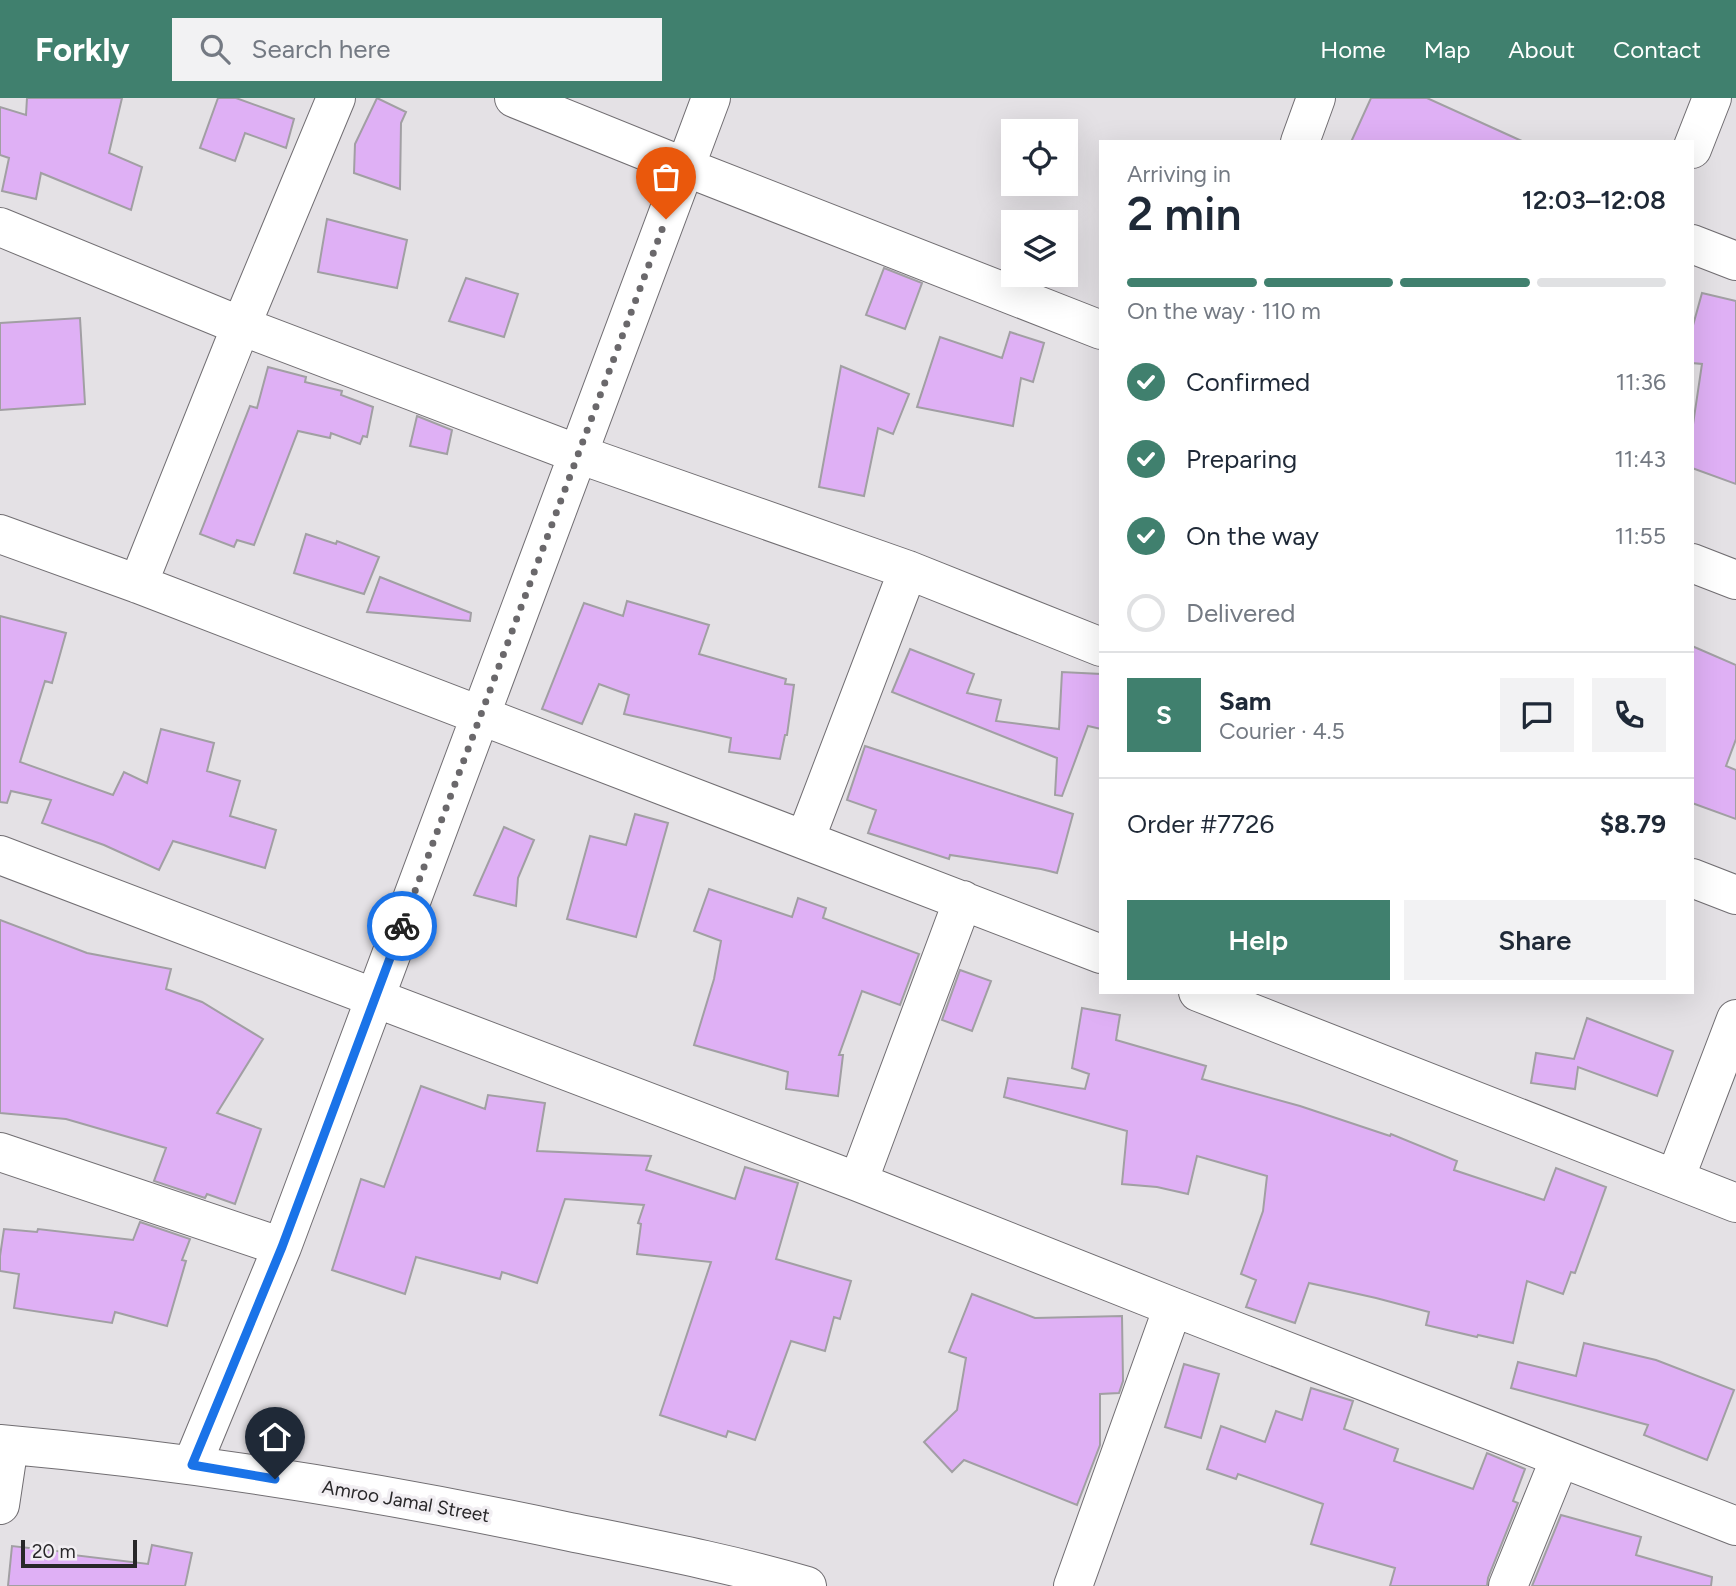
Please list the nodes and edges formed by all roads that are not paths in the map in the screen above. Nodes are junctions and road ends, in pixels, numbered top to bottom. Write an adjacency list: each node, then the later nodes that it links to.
1 (336, 98): 12 (street)
2 (514, 98): 8 (street)
3 (711, 98): 8 (street)
4 (1316, 98): 6 (street)
5 (1712, 98): 7 (street)
6 (1301, 140)
7 (1694, 144)
8 (685, 167): 13 (street); 14 (street)
9 (0, 227): 12 (street)
10 (1694, 245): 11 (street)
11 (1736, 261)
12 (241, 326): 14 (street); 19 (street)
13 (1099, 329)
14 (578, 454): 17 (street); 21 (street)
15 (0, 534): 19 (street)
16 (1694, 564): 18 (street)
17 (908, 570): 20 (street); 22 (street)
18 (1736, 580)
19 (138, 584): 21 (street)
20 (1099, 646)
21 (480, 716): 22 (street); 29 (street)
22 (805, 840): 26 (street)
23 (0, 855): 29 (street)
24 (1694, 879): 25 (street)
25 (1736, 895)
26 (963, 900): 27 (street); 33 (street)
27 (1099, 953)
28 (1203, 994): 32 (street)
29 (375, 998): 33 (street); 35 (street)
30 (1736, 1019): 32 (street)
31 (0, 1152): 35 (street)
32 (1675, 1179): 34 (street)
33 (858, 1182): 36 (street)
34 (1736, 1203)
35 (282, 1247): 39 (street)
36 (1173, 1307): 38 (street); 44 (street)
37 (4, 1444): 39 (street, Amroo Jamal Street); 40 (street)
38 (1560, 1458): 41 (street); 45 (street)
39 (192, 1465): 42 (street, Amroo Jamal Street)
40 (0, 1505)
41 (1736, 1526)
42 (684, 1571): 43 (street, Amroo Jamal Street)
43 (807, 1586)
44 (1073, 1586)
45 (1508, 1586)

